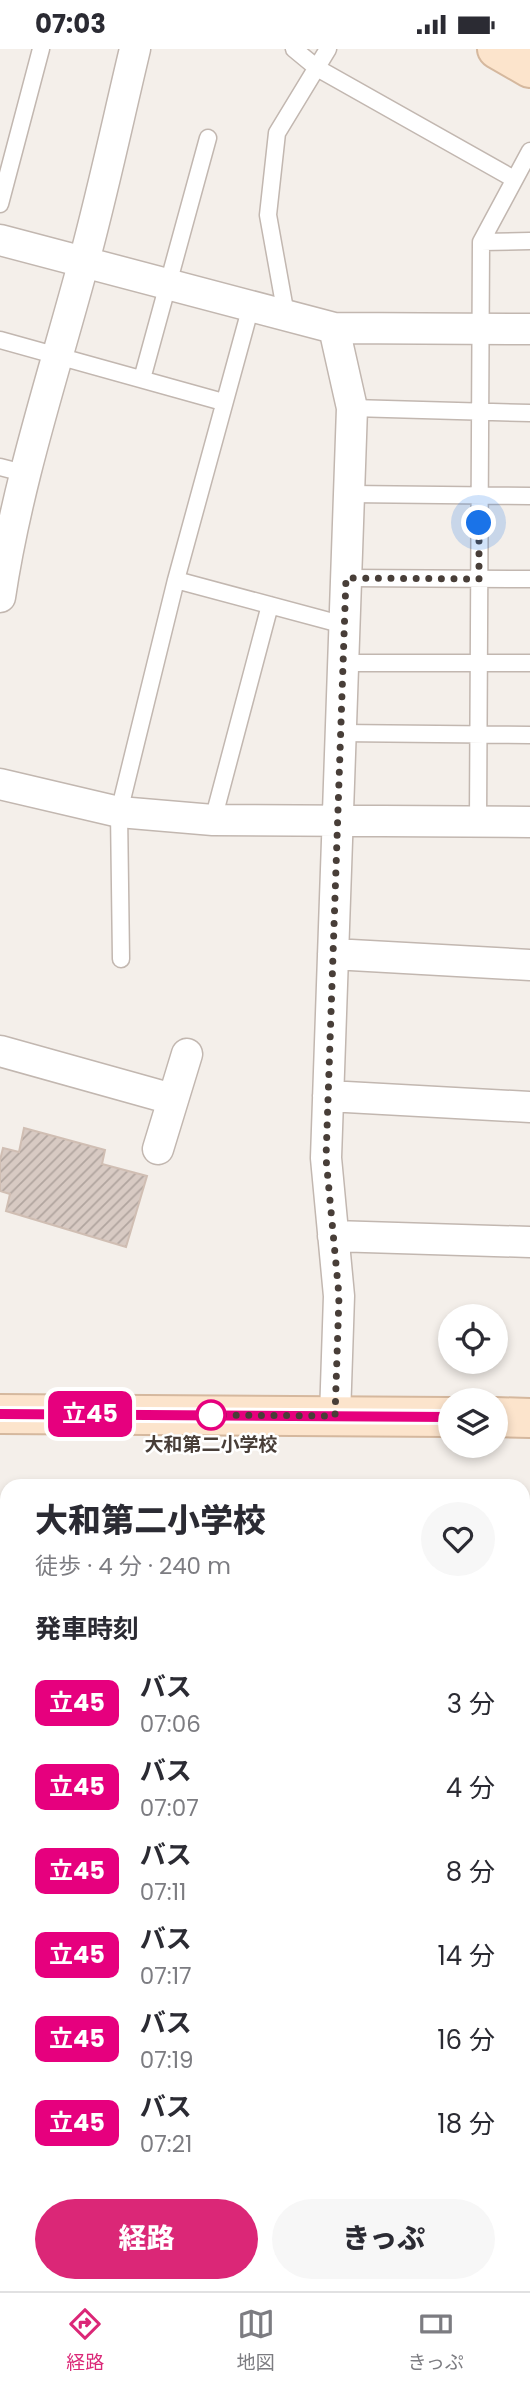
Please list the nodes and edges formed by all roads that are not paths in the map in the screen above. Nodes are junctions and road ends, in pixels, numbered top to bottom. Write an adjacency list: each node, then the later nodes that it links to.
1 (41, 49): 11 (lane)
2 (135, 49): 15 (street)
3 (294, 49): 6 (lane)
4 (328, 49): 6 (lane)
5 (497, 49): 7 (street)
6 (317, 68): 10 (lane); 18 (lane)
7 (530, 68)
8 (208, 138): 16 (lane)
9 (530, 151): 10 (lane)
10 (514, 179): 14 (lane)
11 (0, 204)
12 (0, 240): 15 (street)
13 (530, 241): 14 (lane)
14 (481, 242): 20 (lane)
15 (84, 262): 16 (street); 23 (street)
16 (169, 284): 17 (street); 24 (lane)
17 (251, 306): 18 (street); 25 (lane)
18 (286, 315): 19 (street)
19 (334, 328): 20 (street); 26 (street)
20 (480, 328): 21 (street); 27 (lane)
21 (530, 329)
22 (0, 340): 23 (lane)
23 (56, 356): 24 (lane); 29 (street)
24 (142, 379): 25 (lane)
25 (223, 402): 36 (lane)
26 (352, 408): 27 (lane); 30 (street)
27 (480, 411): 28 (lane); 31 (lane)
28 (530, 412)
29 (14, 471): 37 (street)
30 (349, 493): 31 (lane); 33 (street)
31 (480, 495): 32 (lane); 34 (lane)
32 (530, 496)
33 (346, 578): 34 (lane); 39 (street)
34 (479, 579): 35 (lane); 41 (lane)
35 (530, 579)
36 (176, 580): 38 (lane); 47 (lane)
37 (0, 597)
38 (270, 605): 39 (lane); 48 (lane)
39 (344, 625): 40 (street)
40 (343, 663): 41 (lane); 43 (street)
41 (479, 663): 42 (lane); 44 (lane)
42 (530, 663)
43 (340, 733): 44 (lane); 49 (street)
44 (479, 735): 45 (lane); 50 (lane)
45 (530, 735)
46 (0, 784): 47 (street)
47 (119, 812): 48 (street); 53 (lane)
48 (213, 820): 49 (street)
49 (337, 821): 50 (street); 52 (street)
50 (478, 822): 51 (street)
51 (530, 823)
52 (333, 954): 54 (street); 57 (street)
53 (121, 959)
54 (530, 965)
55 (0, 1051): 58 (street)
56 (187, 1054): 58 (street)
57 (328, 1096): 59 (street); 61 (street)
58 (172, 1099): 60 (street)
59 (530, 1107)
60 (158, 1149)
61 (333, 1236): 62 (street); 64 (street)
62 (530, 1242)
63 (0, 1414): 64 (street)
64 (335, 1416): 65 (street)
65 (438, 1417)
66 (508, 1417): 67 (street)
67 (530, 1418)

